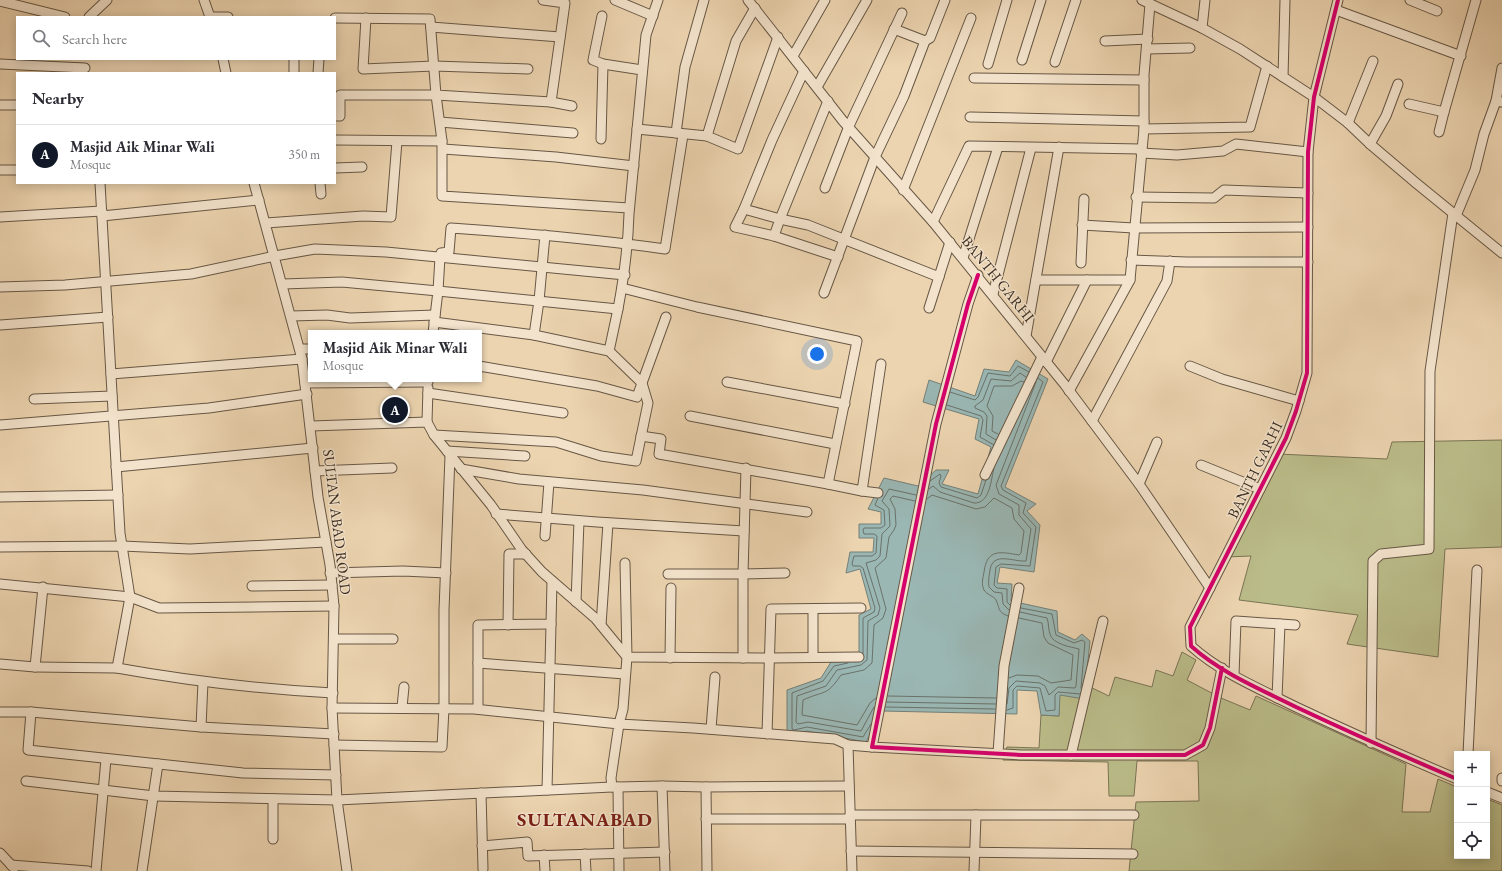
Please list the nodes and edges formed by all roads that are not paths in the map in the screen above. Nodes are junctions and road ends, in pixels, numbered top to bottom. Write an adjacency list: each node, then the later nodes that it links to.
1 (107, 0): 27 (street)
2 (204, 0): 28 (street)
3 (543, 0): 20 (street)
4 (614, 0): 30 (street)
5 (658, 0): 30 (street)
6 (704, 0): 88 (street)
7 (748, 0): 22 (street, BANTH GARHI)
8 (825, 0): 43 (street)
9 (867, 0): 68 (street)
10 (945, 0): 39 (street)
11 (1007, 0): 53 (street)
12 (1040, 0): 48 (street)
13 (1076, 0): 50 (street)
14 (1205, 0): 35 (street)
15 (1285, 0): 64 (street)
16 (1338, 0): 23 (street, BANTH GARHI)
17 (1410, 0): 24 (street)
18 (1476, 0): 44 (street)
19 (0, 1): 26 (street)
20 (566, 2): 37 (street)
21 (1146, 2): 35 (street); 41 (street)
22 (755, 8): 38 (street, BANTH GARHI); 89 (street)
23 (1336, 10): 44 (street); 70 (street, BANTH GARHI)
24 (1437, 11)
25 (902, 14): 36 (street)
26 (61, 16)
27 (90, 16)
28 (210, 16)
29 (602, 16): 52 (street)
30 (653, 16): 59 (street)
31 (336, 18): 32 (street)
32 (366, 18): 34 (street); 54 (street)
33 (971, 18): 110 (street)
34 (431, 27): 37 (street); 54 (street)
35 (1202, 28): 55 (street)
36 (894, 30): 39 (street); 84 (street)
37 (560, 37): 72 (street)
38 (778, 37): 43 (street, BANTH GARHI); 89 (street)
39 (925, 41): 100 (street)
40 (1105, 41): 41 (street)
41 (1147, 44): 42 (street); 66 (street)
42 (1190, 48)
43 (793, 56): 60 (street, BANTH GARHI)
44 (1461, 56): 78 (street)
45 (223, 60): 61 (street)
46 (294, 60): 62 (street)
47 (319, 60): 63 (street)
48 (1022, 60)
49 (1373, 61): 82 (street)
50 (1055, 62)
51 (0, 64): 56 (street)
52 (603, 64): 59 (street); 90 (street)
53 (988, 64)
54 (434, 66): 58 (street); 69 (street)
55 (1267, 66): 64 (street); 83 (street)
56 (85, 67)
57 (1502, 68): 73 (street)
58 (528, 69)
59 (642, 70): 85 (street)
60 (804, 71): 68 (street, BANTH GARHI); 117 (street)
61 (226, 72)
62 (294, 72)
63 (318, 72)
64 (1283, 77): 70 (street)
65 (974, 78): 66 (street)
66 (1144, 80): 83 (street)
67 (1398, 84): 93 (street)
68 (817, 87): 71 (street, BANTH GARHI)
69 (436, 95): 72 (street); 79 (street); 81 (street)
70 (1314, 97): 82 (street); 99 (street, BANTH GARHI)
71 (828, 101): 84 (street, BANTH GARHI); 121 (street)
72 (551, 102): 77 (street)
73 (1499, 102): 119 (street)
74 (1409, 104): 78 (street)
75 (0, 105): 76 (street)
76 (16, 105)
77 (572, 106)
78 (1444, 112): 86 (street)
79 (336, 116)
80 (970, 117): 83 (street)
81 (440, 122): 87 (street); 94 (street)
82 (1348, 123): 93 (street)
83 (1144, 125): 98 (street)
84 (849, 126): 100 (street, BANTH GARHI); 109 (street)
85 (637, 129): 88 (street); 101 (street)
86 (1439, 132)
87 (573, 133)
88 (680, 134): 89 (street); 131 (street)
89 (707, 136)
90 (601, 139)
91 (336, 140): 92 (street)
92 (397, 141): 94 (street); 123 (street)
93 (1370, 144): 119 (street)
94 (442, 145): 101 (street); 116 (street)
95 (998, 147): 97 (street); 122 (street); 136 (street)
96 (1059, 147): 97 (street); 98 (street); 145 (street)
97 (1031, 148): 154 (street)
98 (1141, 151): 99 (street); 113 (street)
99 (1308, 152): 111 (street, BANTH GARHI)
100 (875, 157): 110 (street, BANTH GARHI); 129 (street)
101 (634, 166): 116 (street)
102 (362, 167): 103 (street)
103 (336, 168)
104 (0, 170): 105 (street)
105 (16, 170)
106 (100, 184): 118 (street)
107 (254, 184): 115 (street, SULTAN ABAD ROAD)
108 (320, 184): 112 (street)
109 (825, 188)
110 (903, 190): 122 (street, BANTH GARHI)
111 (1308, 193): 113 (street); 125 (street, BANTH GARHI)
112 (320, 194)
113 (1136, 197): 126 (street)
114 (1084, 199): 124 (street)
115 (259, 200): 118 (street); 123 (street, SULTAN ABAD ROAD)
116 (629, 208): 131 (street)
117 (744, 209): 121 (street); 128 (street)
118 (102, 214): 120 (street); 148 (street)
119 (1454, 214): 132 (street); 287 (street)
120 (0, 217)
121 (780, 219): 128 (street); 129 (street)
122 (933, 222): 130 (street, BANTH GARHI)
123 (266, 223): 133 (street, SULTAN ABAD ROAD)
124 (1082, 225): 126 (street); 140 (street)
125 (1308, 227): 126 (street); 139 (street, BANTH GARHI)
126 (1134, 228): 137 (street)
127 (545, 235): 131 (street); 134 (street); 141 (street)
128 (774, 236): 135 (street)
129 (844, 239): 135 (street); 144 (street)
130 (950, 242): 136 (street, BANTH GARHI); 144 (street)
131 (628, 244): 142 (street)
132 (1502, 253)
133 (275, 256): 134 (street); 148 (street); 149 (street, SULTAN ABAD ROAD)
134 (440, 257): 141 (street); 152 (street)
135 (838, 257): 153 (street)
136 (963, 258): 143 (street, BANTH GARHI)
137 (1131, 260): 138 (street); 147 (street)
138 (1170, 261): 139 (street); 190 (street)
139 (1308, 262): 185 (street, BANTH GARHI)
140 (1080, 264)
141 (543, 267): 142 (street); 155 (street)
142 (625, 275): 151 (street)
143 (978, 275): 154 (street, BANTH GARHI); 290 (street)
144 (939, 276): 156 (street)
145 (1036, 280): 146 (street); 165 (street)
146 (1087, 280): 147 (street); 170 (street)
147 (1130, 280): 180 (street)
148 (106, 282): 150 (street); 159 (street)
149 (283, 284): 152 (street); 158 (street, SULTAN ABAD ROAD)
150 (0, 287)
151 (622, 288): 157 (street); 186 (street)
152 (438, 291): 155 (street); 161 (street)
153 (824, 293)
154 (993, 294): 165 (street, BANTH GARHI)
155 (539, 301): 157 (street); 164 (street)
156 (929, 308)
157 (618, 309): 168 (street)
158 (291, 316): 161 (street); 166 (street, SULTAN ABAD ROAD)
159 (108, 317): 162 (street); 174 (street)
160 (666, 317): 179 (street)
161 (434, 319): 163 (street); 164 (street)
162 (0, 325)
163 (433, 330)
164 (534, 335): 168 (street)
165 (1026, 336): 170 (street, BANTH GARHI)
166 (300, 349): 167 (street); 169 (street, SULTAN ABAD ROAD)
167 (308, 349)
168 (609, 351): 179 (street)
169 (302, 359): 174 (street); 178 (street, SULTAN ABAD ROAD)
170 (1044, 359): 180 (street, BANTH GARHI); 207 (street)
171 (881, 364): 212 (street)
172 (1190, 366): 185 (street)
173 (482, 367): 179 (street)
174 (111, 374): 183 (street)
175 (366, 382): 178 (street)
176 (428, 382): 181 (street)
177 (727, 382): 186 (street)
178 (305, 383): 182 (street, SULTAN ABAD ROAD)
179 (642, 383): 195 (street)
180 (1069, 390): 190 (street, BANTH GARHI)
181 (428, 393): 187 (street); 191 (street)
182 (307, 394): 188 (street); 193 (street, SULTAN ABAD ROAD)
183 (112, 396): 184 (street); 188 (street)
184 (34, 399)
185 (1299, 401): 211 (street, BANTH GARHI)
186 (845, 404): 197 (street)
187 (563, 413)
188 (113, 416): 192 (street); 202 (street)
189 (690, 416): 197 (street)
190 (1092, 421): 210 (street, BANTH GARHI)
191 (427, 422): 193 (street); 194 (street)
192 (0, 425)
193 (311, 426): 198 (street, SULTAN ABAD ROAD)
194 (434, 435): 195 (street); 199 (street)
195 (641, 436): 204 (street)
196 (1157, 442): 210 (street)
197 (835, 444): 209 (street)
198 (313, 448): 202 (street); 206 (street, SULTAN ABAD ROAD)
199 (448, 454): 200 (street); 205 (street); 230 (street)
200 (525, 456)
201 (1201, 465): 211 (street)
202 (116, 468): 214 (street)
203 (392, 468): 206 (street)
204 (746, 468): 209 (street); 216 (street)
205 (461, 469): 208 (street); 218 (street)
206 (315, 471): 224 (street, SULTAN ABAD ROAD)
207 (985, 475)
208 (549, 482): 216 (street); 219 (street)
209 (828, 484): 212 (street)
210 (1139, 484): 242 (street, BANTH GARHI)
211 (1260, 489): 242 (street, BANTH GARHI)
212 (862, 491): 213 (street)
213 (878, 493)
214 (118, 494): 215 (street); 225 (street)
215 (0, 498)
216 (744, 505): 217 (street); 222 (street)
217 (807, 512)
218 (496, 514): 219 (street); 227 (street)
219 (546, 518): 220 (street); 223 (street)
220 (579, 521): 221 (street); 244 (street)
221 (608, 523): 222 (street); 253 (street)
222 (744, 531): 234 (street)
223 (545, 536)
224 (326, 542): 225 (street); 232 (street, SULTAN ABAD ROAD)
225 (122, 546): 226 (street); 243 (street)
226 (0, 547)
227 (526, 554): 235 (street); 249 (street)
228 (624, 563): 256 (street)
229 (1477, 570): 291 (street)
230 (446, 573): 232 (street); 277 (street)
231 (785, 573): 234 (street)
232 (330, 574): 237 (street, SULTAN ABAD ROAD)
233 (668, 574): 234 (street)
234 (743, 574): 260 (street)
235 (552, 581): 244 (street); 250 (street)
236 (0, 584): 239 (street)
237 (332, 585): 238 (street); 245 (street, SULTAN ABAD ROAD)
238 (252, 586)
239 (43, 587): 243 (street); 264 (street)
240 (671, 588): 259 (street)
241 (1019, 588): 292 (street)
242 (1210, 588): 267 (street, BANTH GARHI)
243 (130, 597): 245 (street); 265 (street)
244 (576, 602): 253 (street)
245 (334, 606): 255 (street, SULTAN ABAD ROAD)
246 (861, 608): 247 (street)
247 (813, 610): 257 (street); 261 (street)
248 (1103, 621): 293 (street)
249 (508, 624): 250 (street); 262 (street)
250 (551, 624): 266 (street)
251 (1280, 624): 252 (street); 269 (street); 274 (street)
252 (1295, 625)
253 (601, 626): 256 (street)
254 (393, 639): 255 (street)
255 (334, 640): 273 (street, SULTAN ABAD ROAD)
256 (627, 657): 259 (street); 268 (street)
257 (813, 657): 258 (street); 261 (street)
258 (859, 657)
259 (670, 658): 260 (street)
260 (743, 658): 261 (street)
261 (770, 658): 286 (street)
262 (478, 663): 266 (street); 278 (street)
263 (0, 664): 264 (street)
264 (35, 667): 265 (street)
265 (117, 668): 271 (street)
266 (550, 668): 268 (street); 281 (street)
267 (1222, 668): 269 (street, BANTH GARHI); 293 (street)
268 (625, 674): 282 (street)
269 (1234, 675): 274 (street, BANTH GARHI)
270 (716, 677): 284 (street)
271 (203, 682): 273 (street); 283 (street)
272 (404, 687): 275 (street)
273 (333, 693): 276 (street, SULTAN ABAD ROAD)
274 (1277, 698): 287 (street, BANTH GARHI)
275 (402, 707): 276 (street); 277 (street)
276 (332, 708): 285 (street, SULTAN ABAD ROAD)
277 (444, 708): 278 (street); 288 (street)
278 (478, 709): 281 (street)
279 (0, 712): 280 (street)
280 (31, 712): 283 (street); 294 (street)
281 (549, 716): 282 (street); 306 (street)
282 (619, 724): 284 (street); 303 (street)
283 (201, 727): 285 (street)
284 (711, 729): 286 (street)
285 (334, 734): 288 (street, SULTAN ABAD ROAD)
286 (767, 734): 289 (street)
287 (1371, 743): 297 (street, BANTH GARHI)
288 (334, 745): 296 (street, SULTAN ABAD ROAD)
289 (848, 745): 290 (street); 302 (street)
290 (872, 747): 292 (street)
291 (1468, 751)
292 (998, 753): 293 (street)
293 (1071, 755)
294 (106, 759): 295 (street); 305 (street)
295 (158, 764): 296 (street); 309 (street)
296 (336, 776): 312 (street, SULTAN ABAD ROAD)
297 (1454, 778)
298 (1502, 778): 300 (street)
299 (26, 781): 305 (street)
300 (1502, 782)
301 (662, 786): 303 (street); 304 (street); 321 (street)
302 (849, 786): 304 (street); 315 (street)
303 (615, 787): 306 (street); 320 (street)
304 (706, 787): 316 (street)
305 (102, 790): 309 (street); 330 (street)
306 (547, 790): 307 (street)
307 (480, 793): 312 (street); 318 (street)
308 (1490, 793): 310 (street)
309 (154, 796): 311 (street); 331 (street)
310 (1502, 798)
311 (273, 799): 312 (street); 317 (street)
312 (337, 800): 332 (street, SULTAN ABAD ROAD)
313 (976, 815): 314 (street); 315 (street); 322 (street)
314 (1134, 815)
315 (850, 817): 316 (street); 319 (street)
316 (706, 819): 337 (street)
317 (273, 839)
318 (482, 846): 326 (street); 328 (street)
319 (851, 851): 322 (street); 338 (street)
320 (618, 852): 321 (street); 324 (street); 335 (street)
321 (665, 852): 336 (street)
322 (975, 852): 325 (street); 339 (street)
323 (0, 853): 327 (street)
324 (585, 854): 326 (street); 334 (street)
325 (1133, 854)
326 (544, 855): 333 (street)
327 (14, 868): 329 (street)
328 (483, 869)
329 (88, 871)
330 (96, 871)
331 (142, 871)
332 (347, 871)
333 (545, 871)
334 (586, 871)
335 (619, 871)
336 (665, 871)
337 (707, 871)
338 (852, 871)
339 (974, 871)

